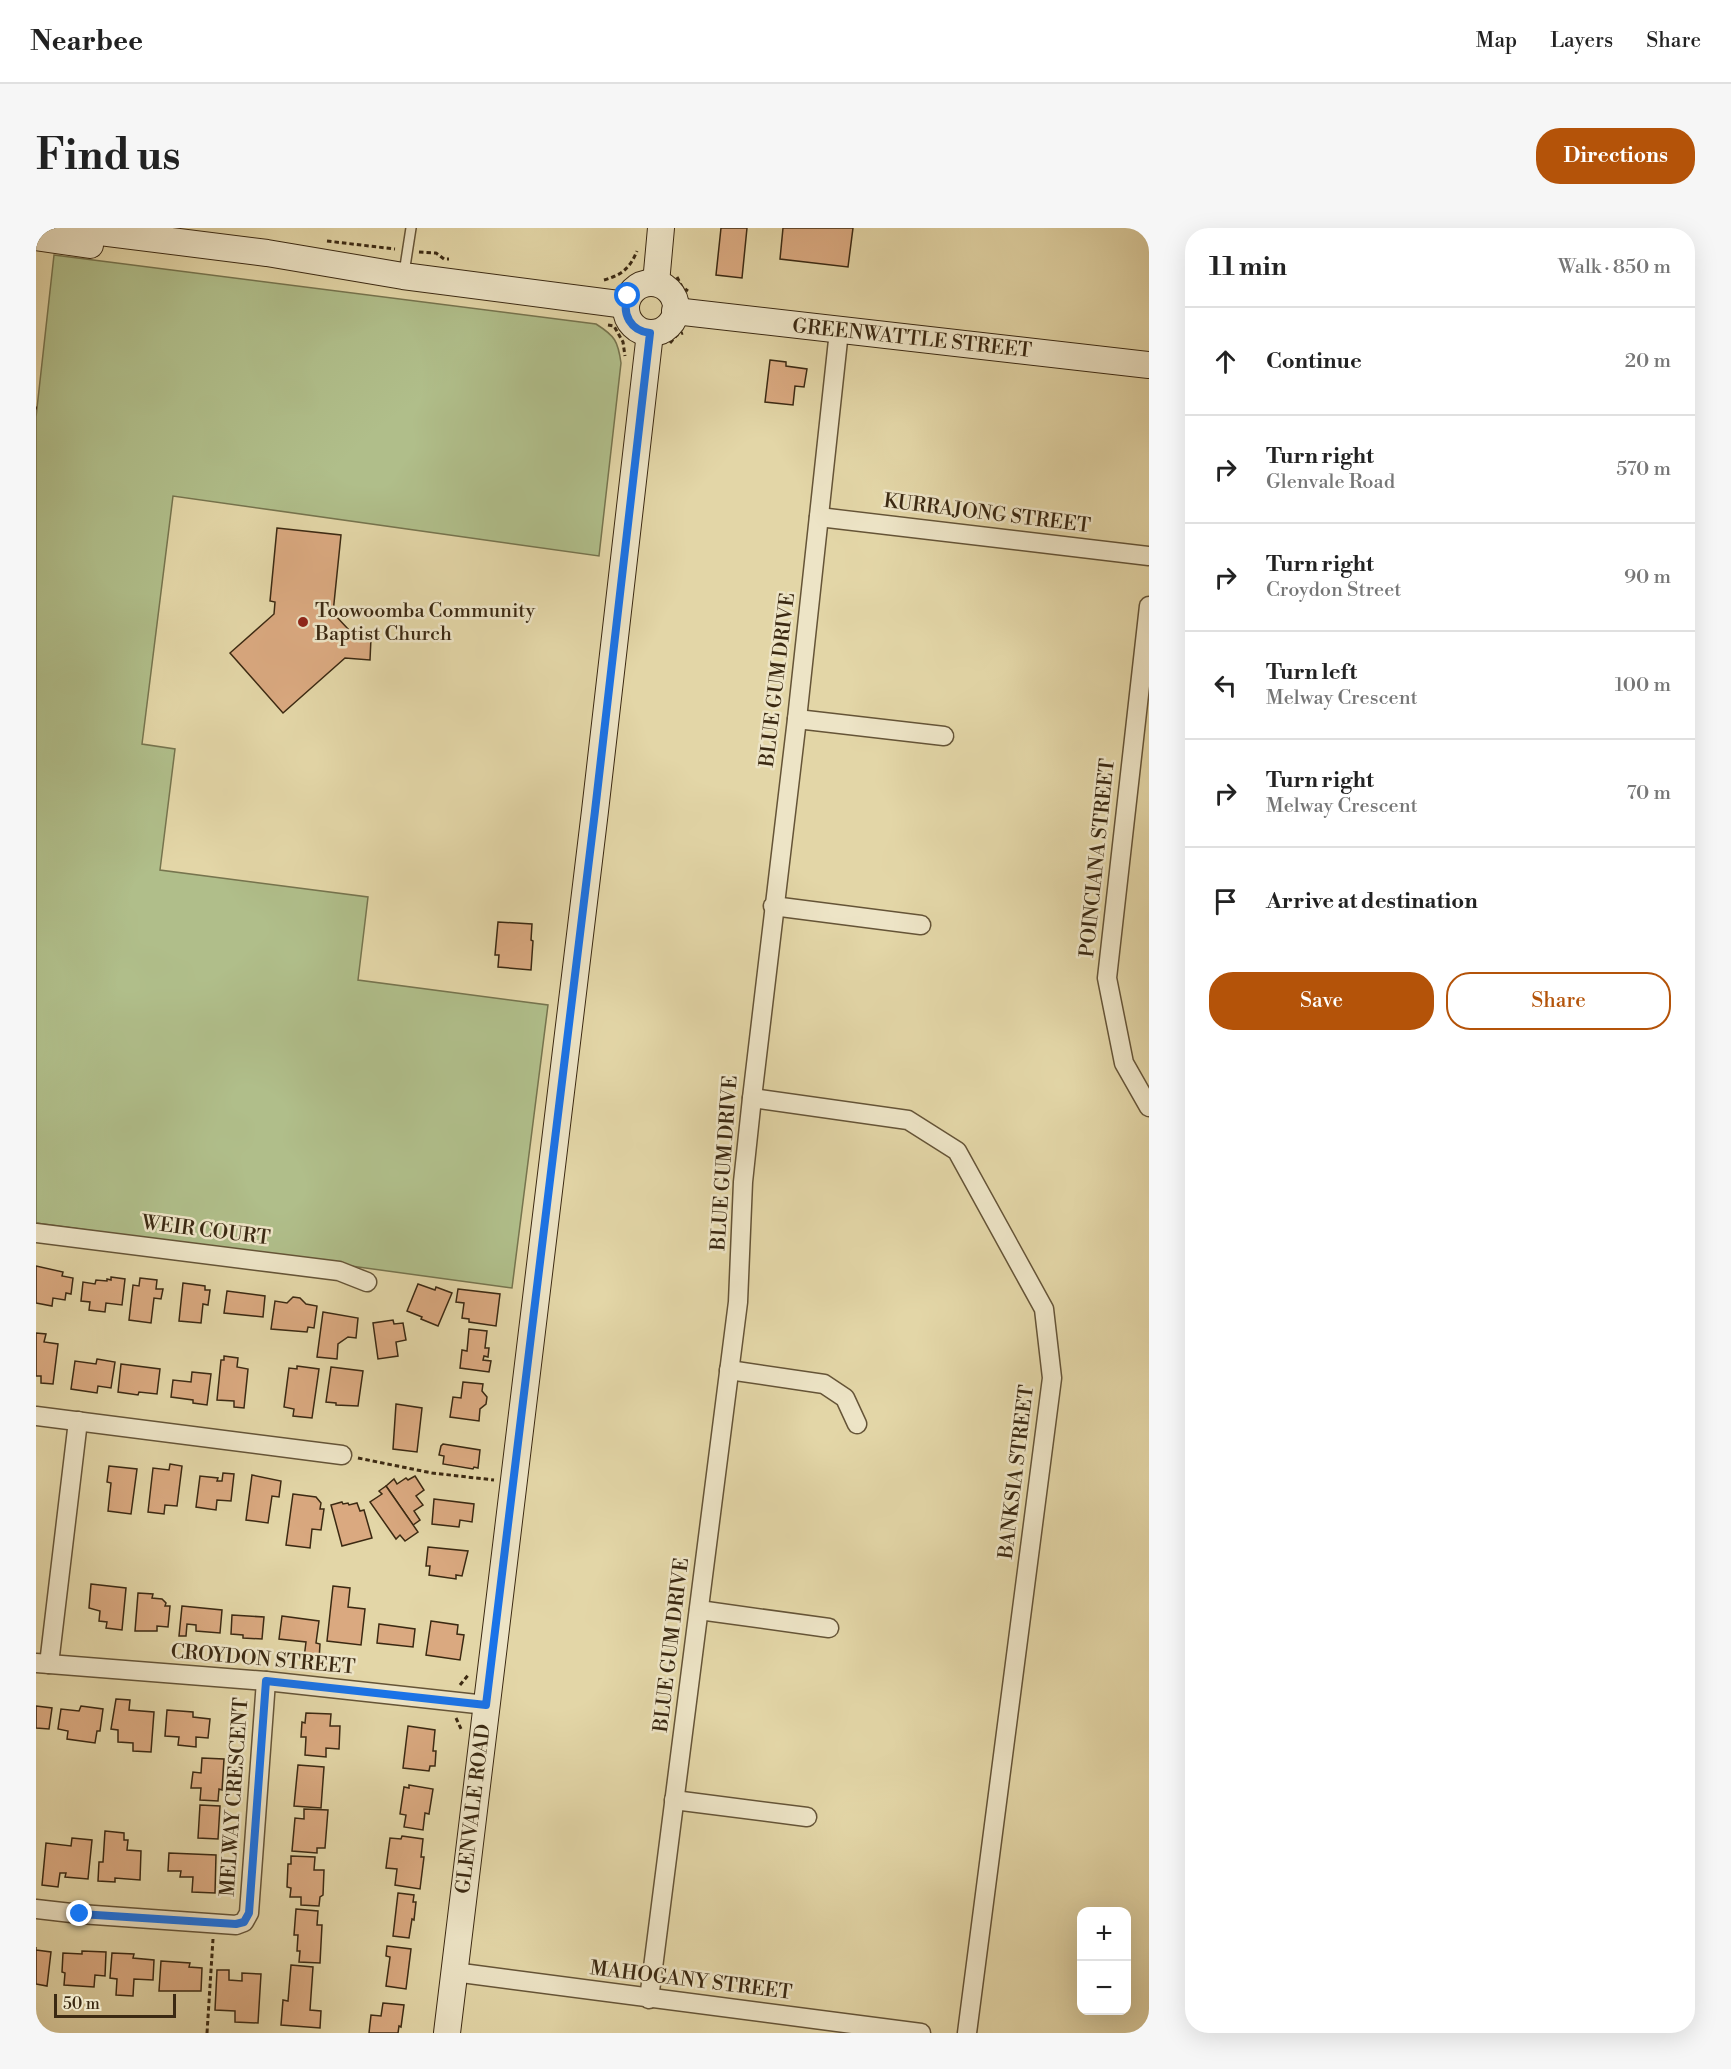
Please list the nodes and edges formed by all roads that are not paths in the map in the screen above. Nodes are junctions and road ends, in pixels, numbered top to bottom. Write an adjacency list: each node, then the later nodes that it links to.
1 (68, 228): 4 (street)
2 (411, 228): 6 (lane)
3 (661, 228): 7 (street)
4 (105, 232): 6 (street)
5 (36, 237): 6 (street)
6 (406, 263): 9 (street)
7 (656, 283): 8 (street); 9 (street)
8 (684, 303): 10 (street, GREENWATTLE STREET); 11 (street)
9 (626, 305): 11 (street)
10 (839, 331): 12 (street, GREENWATTLE STREET); 13 (street, BLUE GUM DRIVE)
11 (650, 333): 33 (street, GLENVALE ROAD)
12 (1149, 365)
13 (819, 517): 14 (street, KURRAJONG STREET); 16 (street, BLUE GUM DRIVE)
14 (1149, 556)
15 (1149, 606): 21 (street, POINCIANA STREET)
16 (796, 719): 17 (street); 18 (street, BLUE GUM DRIVE)
17 (944, 736)
18 (773, 906): 19 (street); 20 (street, BLUE GUM DRIVE)
19 (921, 925)
20 (752, 1098): 24 (street, BLUE GUM DRIVE); 41 (street, BANKSIA STREET)
21 (1149, 1107)
22 (36, 1233): 23 (street, WEIR COURT)
23 (368, 1282)
24 (729, 1370): 27 (street); 29 (street, BLUE GUM DRIVE)
25 (36, 1416): 26 (street)
26 (78, 1421): 28 (street); 31 (street)
27 (857, 1424)
28 (342, 1455)
29 (699, 1610): 30 (street); 34 (street, BLUE GUM DRIVE)
30 (829, 1628)
31 (42, 1664): 32 (street, CROYDON STREET)
32 (266, 1681): 33 (street, CROYDON STREET); 36 (street, MELWAY CRESCENT)
33 (486, 1705): 37 (street, GLENVALE ROAD)
34 (674, 1800): 35 (street); 38 (street, BLUE GUM DRIVE)
35 (807, 1817)
36 (36, 1909)
37 (454, 1972): 38 (street, MAHOGANY STREET); 39 (street, GLENVALE ROAD)
38 (648, 1999): 40 (street, MAHOGANY STREET)
39 (447, 2033)
40 (921, 2033)
41 (967, 2033)

